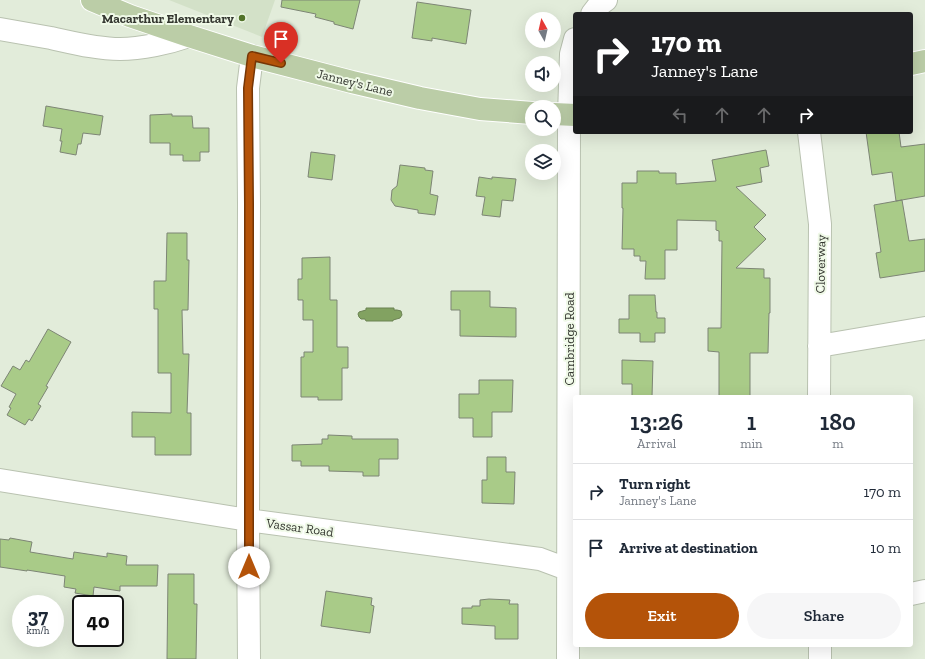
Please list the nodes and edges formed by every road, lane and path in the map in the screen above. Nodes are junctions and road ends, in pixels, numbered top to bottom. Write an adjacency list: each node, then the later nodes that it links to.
1 (92, 0): 3 (main road, Janney's Lane)
2 (606, 0): 4 (street)
3 (117, 5): 6 (main road, Janney's Lane)
4 (594, 12)
5 (0, 28): 6 (street)
6 (189, 36): 8 (main road, Janney's Lane)
7 (573, 46): 12 (street, Cambridge Road)
8 (252, 56): 11 (main road, Janney's Lane); 18 (street)
9 (925, 61): 10 (main road)
10 (913, 64)
11 (525, 112)
12 (566, 115): 19 (street, Cambridge Road)
13 (808, 134): 15 (street, Cloverway)
14 (925, 328): 15 (street)
15 (819, 346): 16 (street, Cloverway)
16 (819, 395)
17 (0, 480): 18 (street, Vassar Road)
18 (248, 520): 19 (street, Vassar Road); 23 (street)
19 (572, 570): 24 (street, Cambridge Road)
20 (925, 591): 21 (street)
21 (913, 594)
22 (820, 647): 25 (street)
23 (249, 659)
24 (568, 659)
25 (820, 659)

